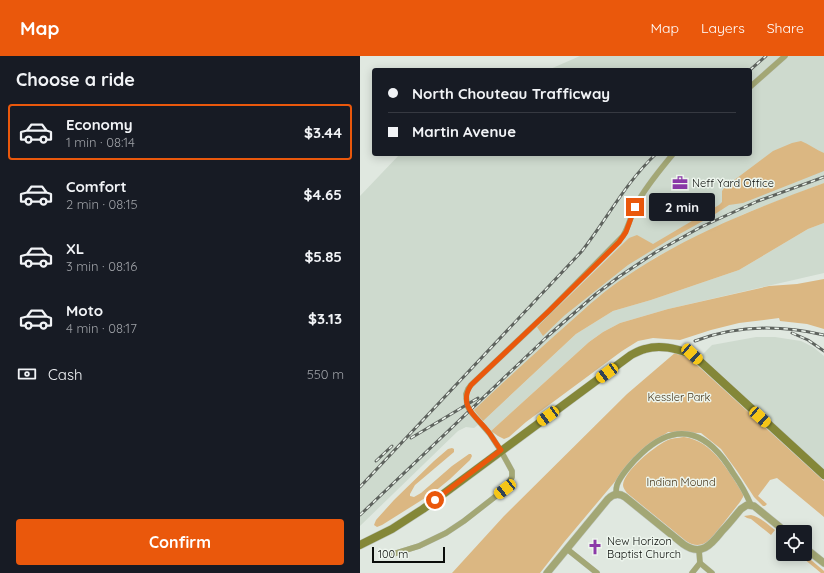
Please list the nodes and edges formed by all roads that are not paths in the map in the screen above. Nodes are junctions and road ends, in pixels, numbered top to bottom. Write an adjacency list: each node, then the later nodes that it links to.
1 (785, 56): 2 (street)
2 (752, 85)
3 (671, 156): 4 (street)
4 (501, 450): 5 (main road); 9 (main road); 13 (street)
5 (824, 475)
6 (616, 494): 7 (street); 10 (street); 11 (street)
7 (751, 505): 8 (street); 11 (street)
8 (778, 525)
9 (360, 545)
10 (567, 549): 16 (street); 17 (street)
11 (698, 550): 14 (street)
12 (812, 554): 15 (street)
13 (390, 555)
14 (700, 563): 18 (street); 19 (street)
15 (824, 563)
16 (547, 573)
17 (597, 573)
18 (692, 573)
19 (712, 573)

